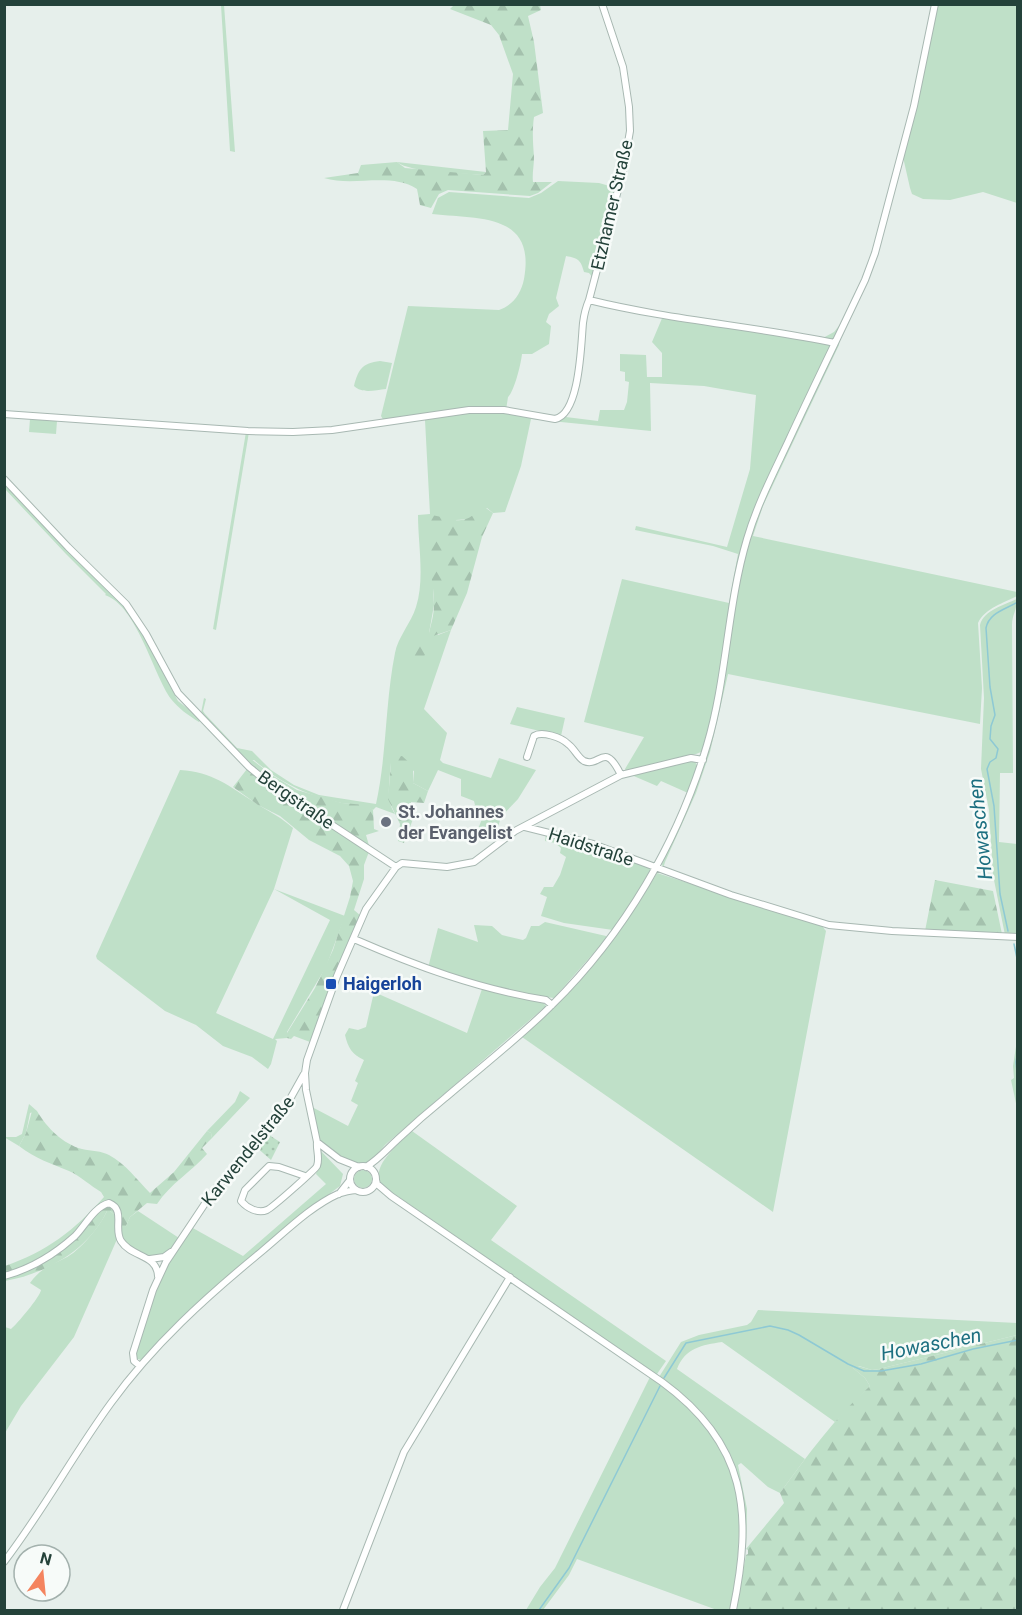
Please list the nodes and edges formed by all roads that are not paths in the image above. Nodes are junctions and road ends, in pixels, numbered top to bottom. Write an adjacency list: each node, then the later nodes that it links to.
1 (602, 4): 3 (street, Etzhamer Straße)
2 (935, 4): 4 (street)
3 (589, 300): 4 (street); 5 (street, Etzhamer Straße)
4 (835, 343): 8 (street)
5 (4, 414)
6 (4, 479): 11 (street, Bergstraße)
7 (527, 757): 9 (street)
8 (703, 760): 9 (street); 12 (street)
9 (621, 775): 10 (street)
10 (525, 827): 11 (street); 12 (street, Haidstraße)
11 (396, 867): 14 (street)
12 (656, 868): 13 (street, Haidstraße); 15 (street)
13 (1017, 938)
14 (354, 939): 15 (street); 16 (street)
15 (552, 1005): 18 (street)
16 (305, 1073): 17 (street); 28 (street, Karwendelstraße)
17 (317, 1142): 19 (street); 21 (street)
18 (379, 1158): 20 (street); 23 (street)
19 (339, 1159): 20 (street); 22 (street)
20 (362, 1167): 22 (street); 23 (street)
21 (305, 1176): 21 (street)
22 (350, 1177): 24 (street); 26 (street)
23 (375, 1178): 25 (street); 27 (street)
24 (355, 1190): 25 (street); 26 (street)
25 (370, 1190): 27 (street)
26 (339, 1194): 33 (street)
27 (392, 1196): 32 (street)
28 (172, 1252): 29 (street); 31 (street, Karwendelstraße)
29 (149, 1259): 30 (street); 31 (street)
30 (4, 1276)
31 (158, 1277): 33 (street, Karwendelstraße)
32 (510, 1277): 35 (street); 36 (street)
33 (140, 1366): 34 (street)
34 (4, 1562)
35 (344, 1611)
36 (733, 1611)

